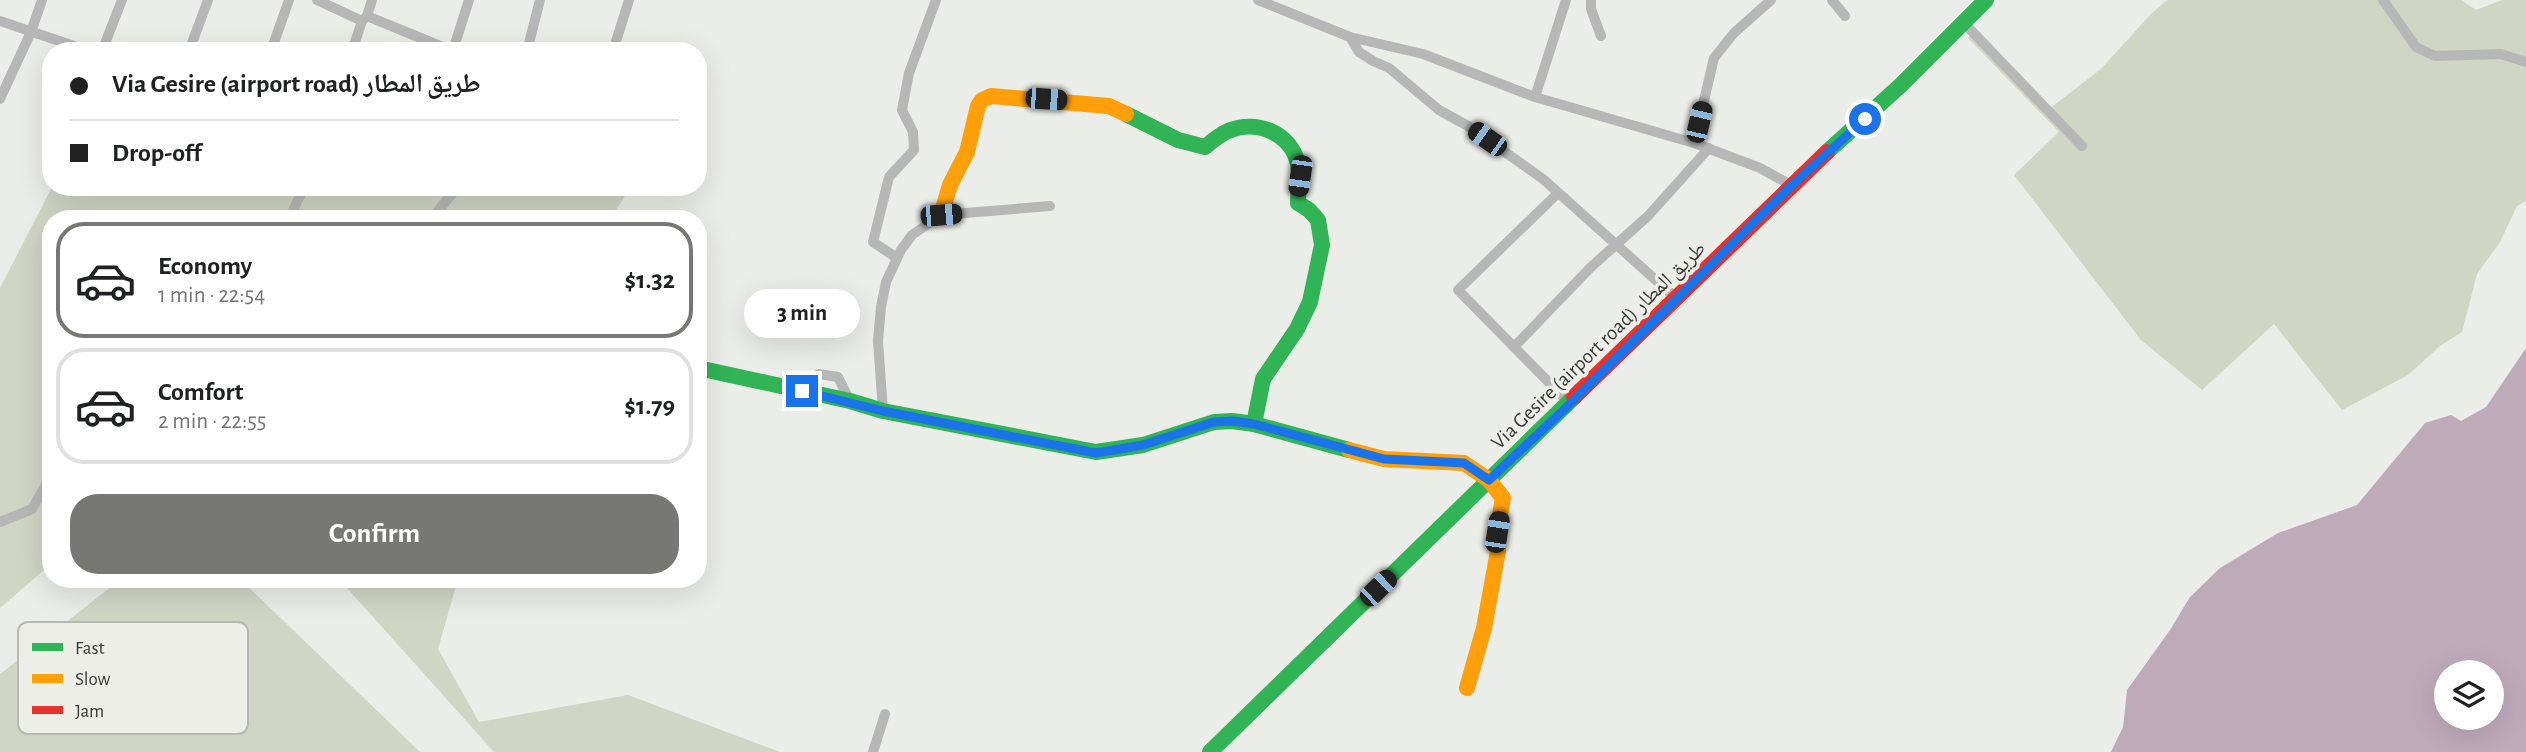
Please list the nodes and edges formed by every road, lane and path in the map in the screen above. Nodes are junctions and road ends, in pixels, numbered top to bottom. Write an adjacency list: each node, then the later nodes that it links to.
1 (43, 0): 23 (street)
2 (122, 0): 27 (street)
3 (208, 0): 28 (street)
4 (289, 0): 29 (street)
5 (317, 0): 20 (street)
6 (372, 0): 20 (street)
7 (469, 0): 32 (street)
8 (527, 0): 18 (street)
9 (629, 0): 34 (street)
10 (936, 0): 48 (street)
11 (1258, 0): 25 (street)
12 (1566, 0): 36 (street)
13 (1591, 0): 24 (street)
14 (1771, 0): 38 (street)
15 (1832, 0): 19 (street)
16 (1986, 0): 22 (street, Via Gesire (airport road) طريق المطار)
17 (2383, 0): 35 (street)
18 (540, 3): 33 (street)
19 (1845, 16)
20 (364, 18): 30 (street); 31 (street)
21 (0, 21): 23 (street)
22 (1964, 23): 39 (street); 41 (street, Via Gesire (airport road) طريق المطار)
23 (31, 32): 26 (street); 37 (street)
24 (1601, 36)
25 (1350, 37): 36 (street); 42 (street)
26 (62, 42)
27 (106, 42)
28 (192, 42)
29 (274, 42)
30 (355, 42)
31 (429, 42)
32 (456, 42)
33 (529, 42)
34 (616, 42)
35 (2526, 62)
36 (1535, 97): 38 (street)
37 (0, 99)
38 (1694, 143): 40 (street)
39 (2082, 145)
40 (1709, 149): 41 (street); 47 (street)
41 (1791, 186): 49 (street, Via Gesire (airport road) طريق المطار)
42 (1558, 193): 47 (street); 50 (street)
43 (450, 196): 45 (street)
44 (1049, 206): 46 (street)
45 (438, 210)
46 (941, 215): 48 (street); 54 (street)
47 (1616, 244): 49 (street); 50 (street)
48 (897, 258): 53 (street)
49 (1677, 299): 52 (street, Via Gesire (airport road) طريق المطار)
50 (1514, 347): 52 (street)
51 (707, 370): 53 (street)
52 (1570, 404): 55 (street, Via Gesire (airport road) طريق المطار)
53 (883, 411): 54 (street)
54 (1254, 424): 55 (street)
55 (1489, 480): 58 (street); 61 (street, Via Gesire (airport road) طريق المطار)
56 (42, 492): 57 (street)
57 (0, 522)
58 (1467, 688)
59 (886, 714): 60 (street)
60 (873, 752)
61 (1210, 752)

